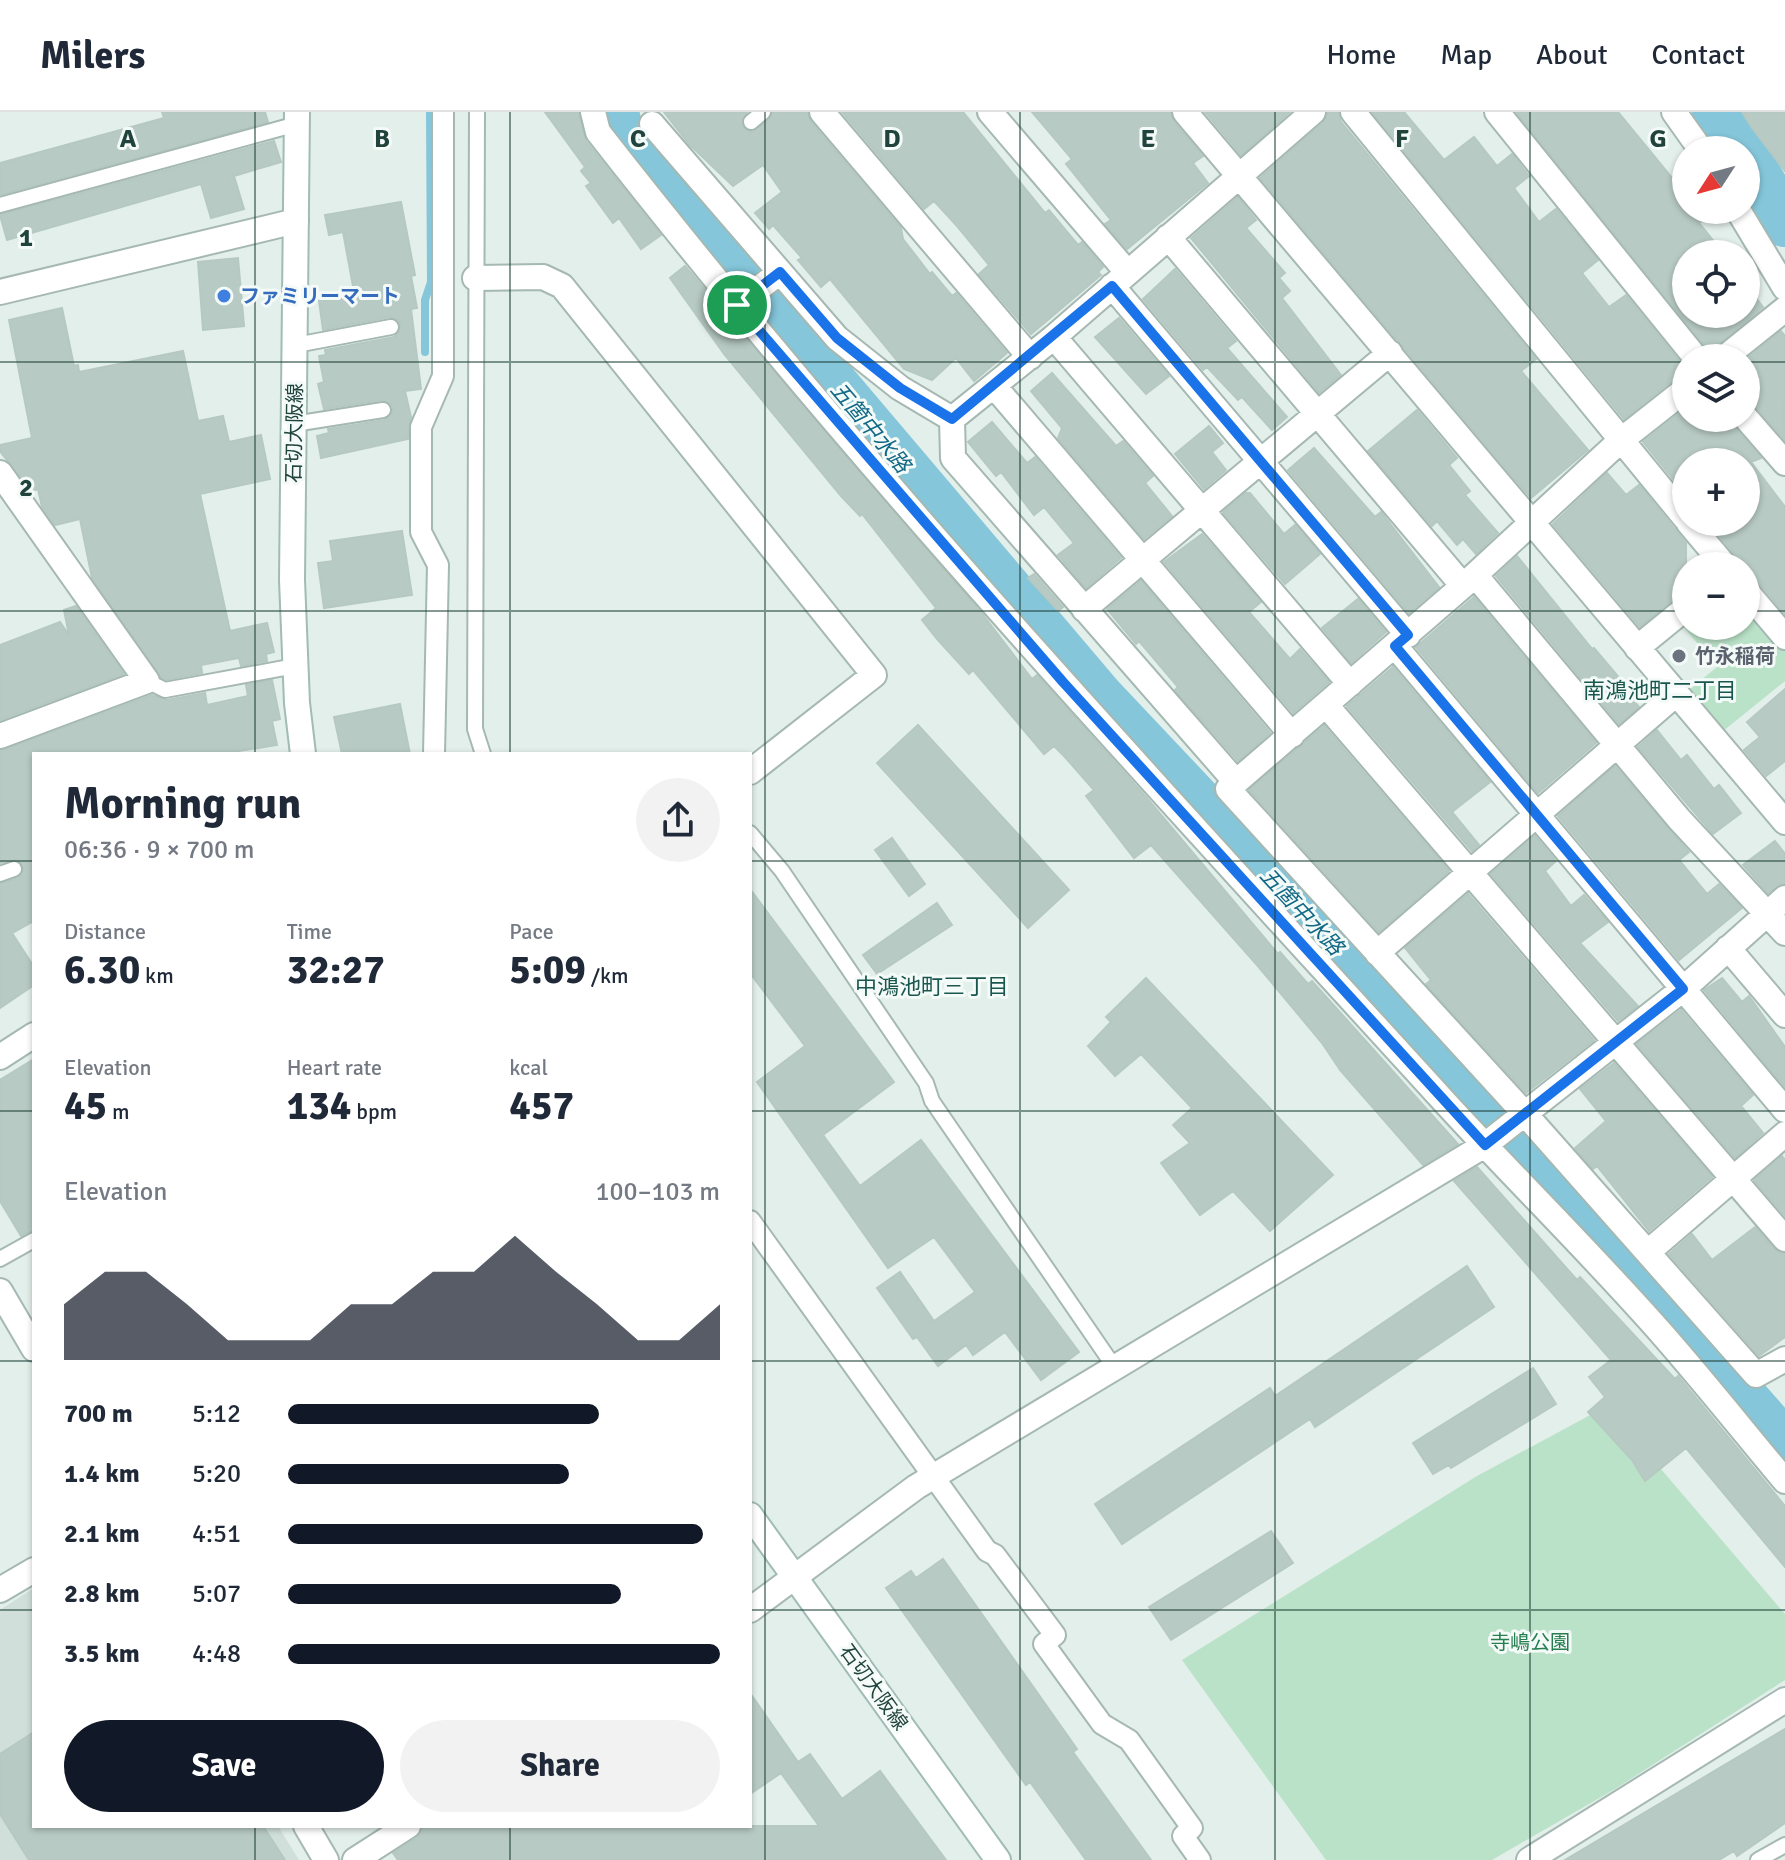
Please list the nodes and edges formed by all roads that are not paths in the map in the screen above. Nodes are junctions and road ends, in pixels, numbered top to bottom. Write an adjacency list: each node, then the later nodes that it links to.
1 (443, 112): 68 (street)
2 (477, 112): 22 (lane)
3 (593, 112): 26 (street)
4 (763, 112): 13 (lane)
5 (822, 112): 34 (street)
6 (990, 112): 23 (street)
7 (1185, 112): 16 (street)
8 (1313, 112): 16 (street)
9 (1353, 112): 42 (street)
10 (1497, 112): 30 (street)
11 (1674, 112): 15 (street)
12 (297, 118): 17 (lane); 18 (street, 石切大阪線)
13 (751, 122)
14 (652, 124): 21 (street)
15 (1691, 136)
16 (1237, 175): 20 (street); 33 (street)
17 (0, 205)
18 (296, 221): 25 (street); 32 (street, 石切大阪線)
19 (1746, 224): 24 (street)
20 (1168, 237): 23 (street); 38 (street)
21 (780, 272): 26 (street); 39 (street)
22 (475, 278): 69 (lane); 70 (street)
23 (1120, 279): 29 (street); 43 (street)
24 (1785, 288)
25 (0, 292)
26 (737, 305): 88 (street)
27 (1785, 309): 31 (street)
28 (391, 327): 32 (lane)
29 (1054, 337): 34 (street); 47 (street)
30 (1685, 344)
31 (1741, 344)
32 (296, 345): 40 (street, 石切大阪線)
33 (1390, 353): 38 (street); 48 (street)
34 (1030, 357): 35 (street)
35 (994, 386): 39 (street); 51 (street)
36 (1672, 400): 42 (street)
37 (383, 410): 40 (lane)
38 (1320, 414): 43 (street); 52 (street)
39 (952, 419): 54 (street)
40 (294, 424): 59 (street, 石切大阪線)
41 (1758, 432): 44 (street)
42 (1620, 441): 46 (street); 48 (street)
43 (1261, 463): 47 (street); 57 (street)
44 (1785, 463)
45 (0, 473): 60 (street)
46 (1672, 503)
47 (1202, 512): 51 (street); 61 (street)
48 (1532, 524): 52 (street); 58 (street)
49 (1700, 536): 50 (street)
50 (1713, 552)
51 (1143, 560): 54 (street); 64 (street)
52 (1469, 581): 57 (street); 66 (street)
53 (1760, 608): 56 (street)
54 (1084, 609): 71 (street)
55 (1672, 619): 58 (street)
56 (1785, 637)
57 (1401, 640): 61 (street); 72 (street)
58 (1637, 648): 62 (street)
59 (295, 666): 60 (lane); 67 (street, 石切大阪線)
60 (147, 681): 65 (street)
61 (1350, 684): 63 (street)
62 (1676, 694): 66 (street); 73 (street)
63 (1326, 705): 64 (street); 75 (street)
64 (1292, 735): 71 (street)
65 (0, 736)
66 (1618, 745): 72 (street); 76 (street)
67 (303, 752)
68 (434, 752)
69 (482, 752)
70 (752, 770)
71 (1236, 782): 79 (street)
72 (1537, 815): 75 (street); 80 (street)
73 (1785, 822)
74 (752, 835): 98 (lane)
75 (1470, 871): 79 (street); 83 (street)
76 (1776, 906): 77 (street); 78 (street)
77 (1785, 933)
78 (1728, 948): 80 (street); 81 (street)
79 (1377, 953): 86 (street)
80 (1683, 989): 83 (street); 85 (street)
81 (1785, 1015)
82 (32, 1036): 84 (street)
83 (1617, 1041): 86 (street); 89 (street)
84 (0, 1057)
85 (1785, 1110)
86 (1525, 1114): 88 (street); 93 (street)
87 (1785, 1134): 89 (street)
88 (1488, 1143): 98 (street); 100 (street)
89 (1734, 1179): 91 (street); 93 (street)
90 (752, 1224): 99 (street)
91 (1785, 1239)
92 (32, 1241): 94 (lane)
93 (1648, 1252): 97 (street)
94 (0, 1259)
95 (2, 1300): 96 (street)
96 (32, 1346)
97 (1785, 1359)
98 (1115, 1368): 99 (street)
99 (933, 1477): 103 (street); 113 (street)
100 (1785, 1481)
101 (752, 1518): 103 (street, 石切大阪線)
102 (32, 1571): 104 (street)
103 (795, 1577): 105 (street); 112 (street, 石切大阪線)
104 (0, 1590)
105 (752, 1609)
106 (1785, 1700): 114 (street)
107 (307, 1828): 110 (street)
108 (405, 1828): 111 (street)
109 (1785, 1845): 115 (lane)
110 (326, 1860)
111 (355, 1860)
112 (998, 1860)
113 (1200, 1860)
114 (1529, 1860)
115 (1758, 1860)

